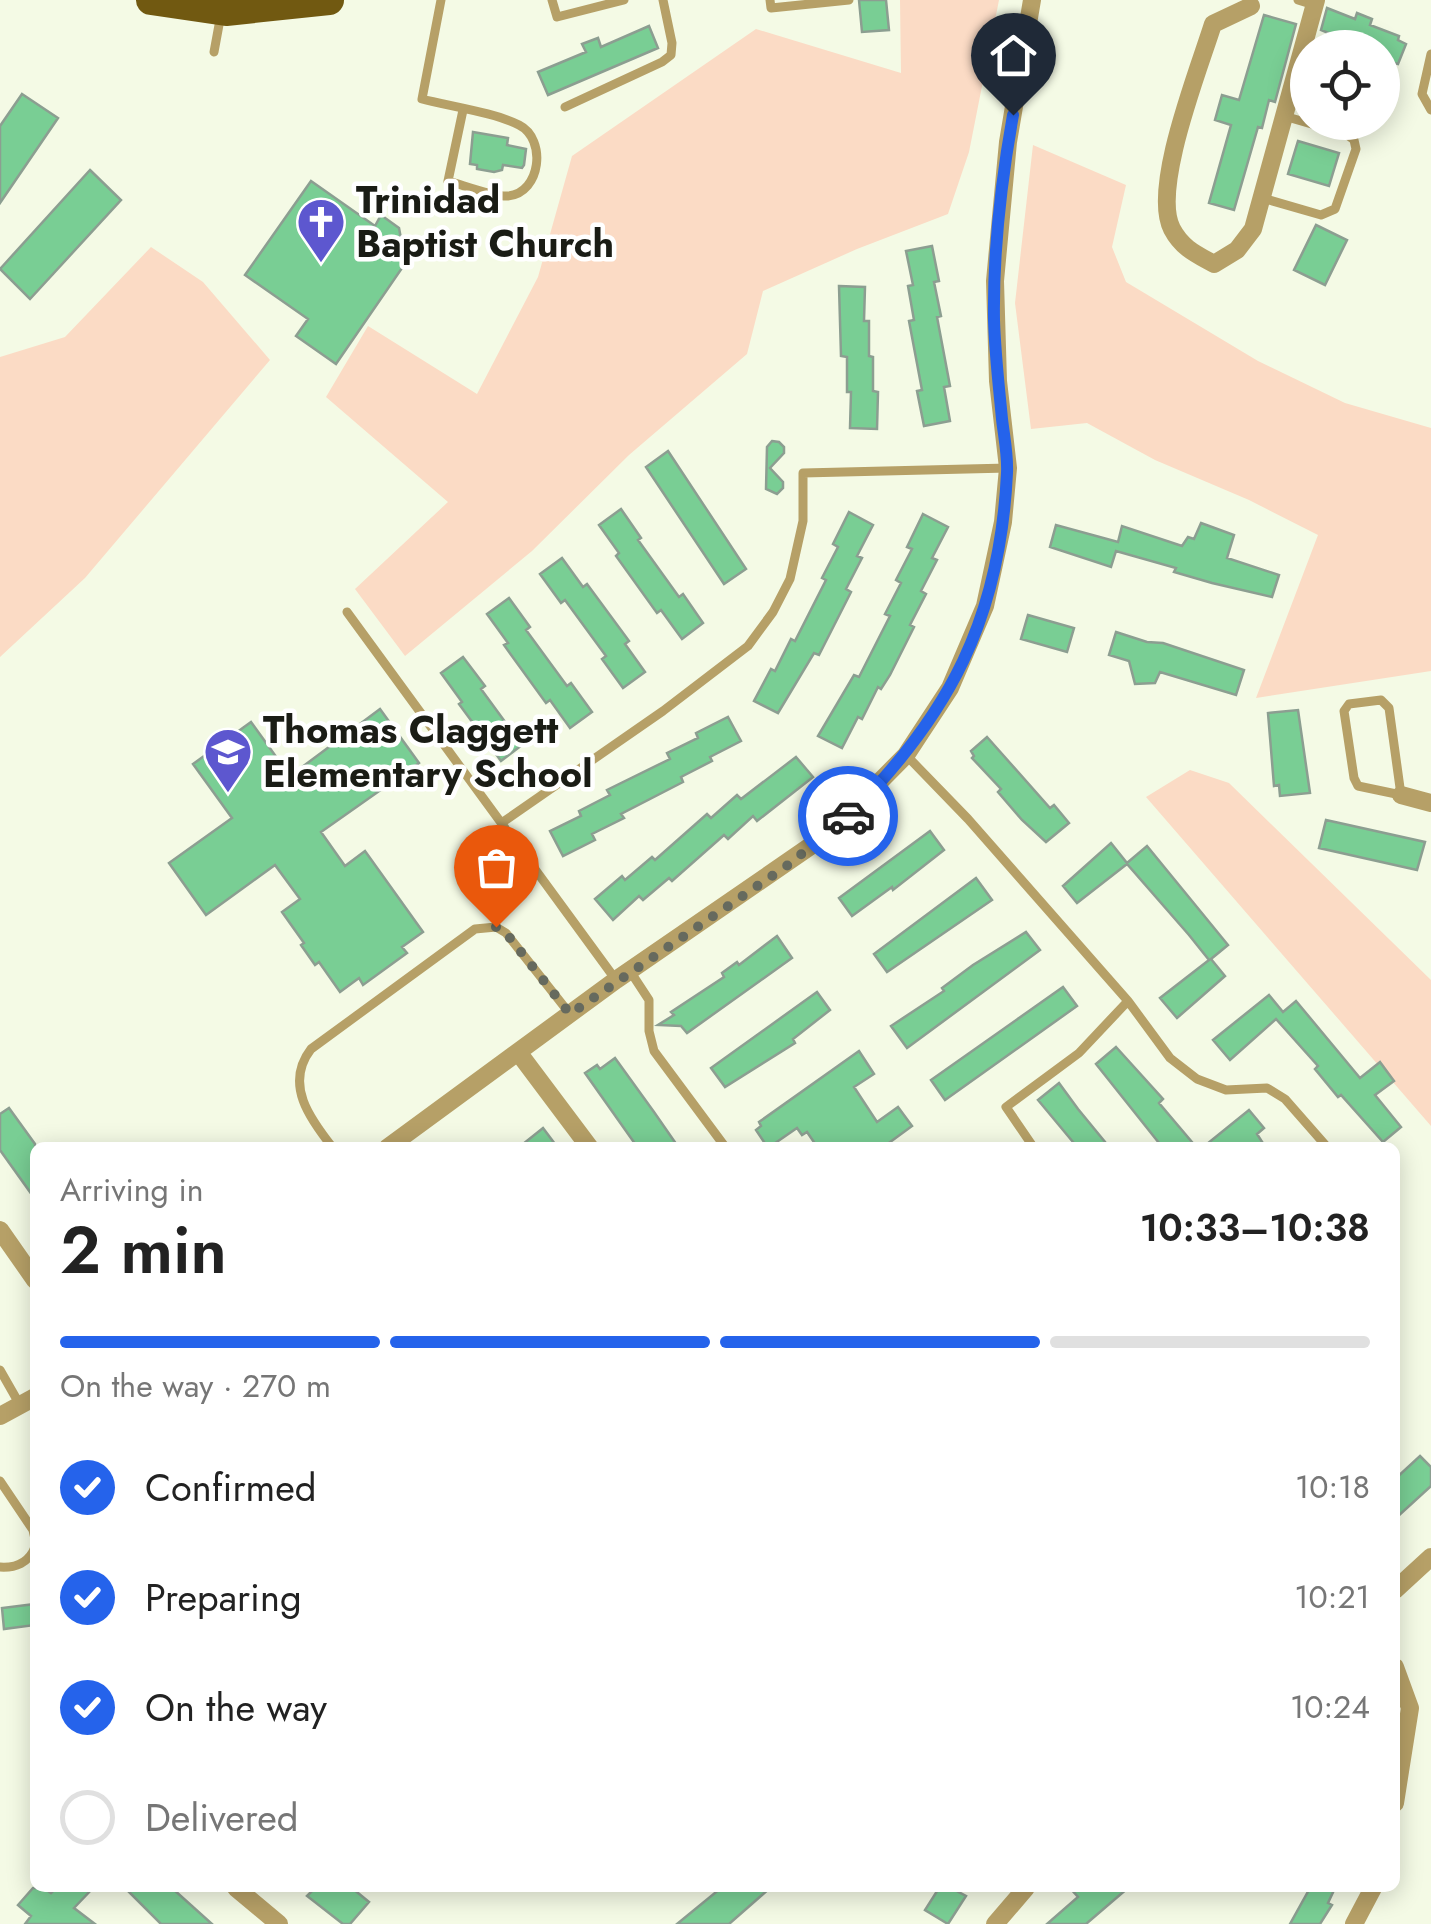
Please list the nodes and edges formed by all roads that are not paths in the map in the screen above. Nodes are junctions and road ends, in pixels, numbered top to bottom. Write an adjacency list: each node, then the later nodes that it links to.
1 (151, 0): 13 (main road)
2 (328, 0): 10 (main road)
3 (441, 0): 17 (lane)
4 (552, 0): 5 (lane)
5 (624, 0)
6 (663, 0): 16 (lane)
7 (770, 0): 8 (lane)
8 (849, 0)
9 (1032, 0): 21 (street)
10 (271, 2): 13 (main road)
11 (1310, 2): 19 (street)
12 (1251, 6): 20 (street)
13 (222, 11): 14 (lane)
14 (214, 52)
15 (1431, 54): 18 (lane)
16 (566, 107)
17 (463, 110): 17 (lane)
18 (1431, 110)
19 (1284, 116): 20 (street); 20 (lane)
20 (1262, 198)
21 (1008, 468): 23 (street); 26 (lane)
22 (347, 612): 26 (lane)
23 (906, 756): 27 (street); 28 (lane)
24 (1402, 794): 24 (lane); 25 (street)
25 (1431, 802)
26 (503, 822): 27 (lane)
27 (623, 975): 29 (street); 34 (lane)
28 (1128, 1001): 35 (lane); 36 (lane)
29 (570, 1014): 30 (street); 31 (lane)
30 (518, 1052): 32 (street); 33 (street)
31 (329, 1142)
32 (395, 1142)
33 (586, 1142)
34 (722, 1142)
35 (1030, 1142)
36 (1322, 1142)
37 (0, 1230): 38 (street)
38 (30, 1273)
39 (0, 1370): 40 (lane)
40 (27, 1401): 41 (street)
41 (0, 1416)
42 (0, 1481): 43 (lane)
43 (30, 1531)
44 (30, 1554): 46 (lane)
45 (1431, 1557): 47 (street)
46 (0, 1567)
47 (1400, 1585)
48 (1400, 1681): 49 (street)
49 (1400, 1771)
50 (241, 1892): 53 (street)
51 (1023, 1892): 54 (street)
52 (1371, 1892): 55 (street)
53 (279, 1924)
54 (995, 1924)
55 (1354, 1924)

